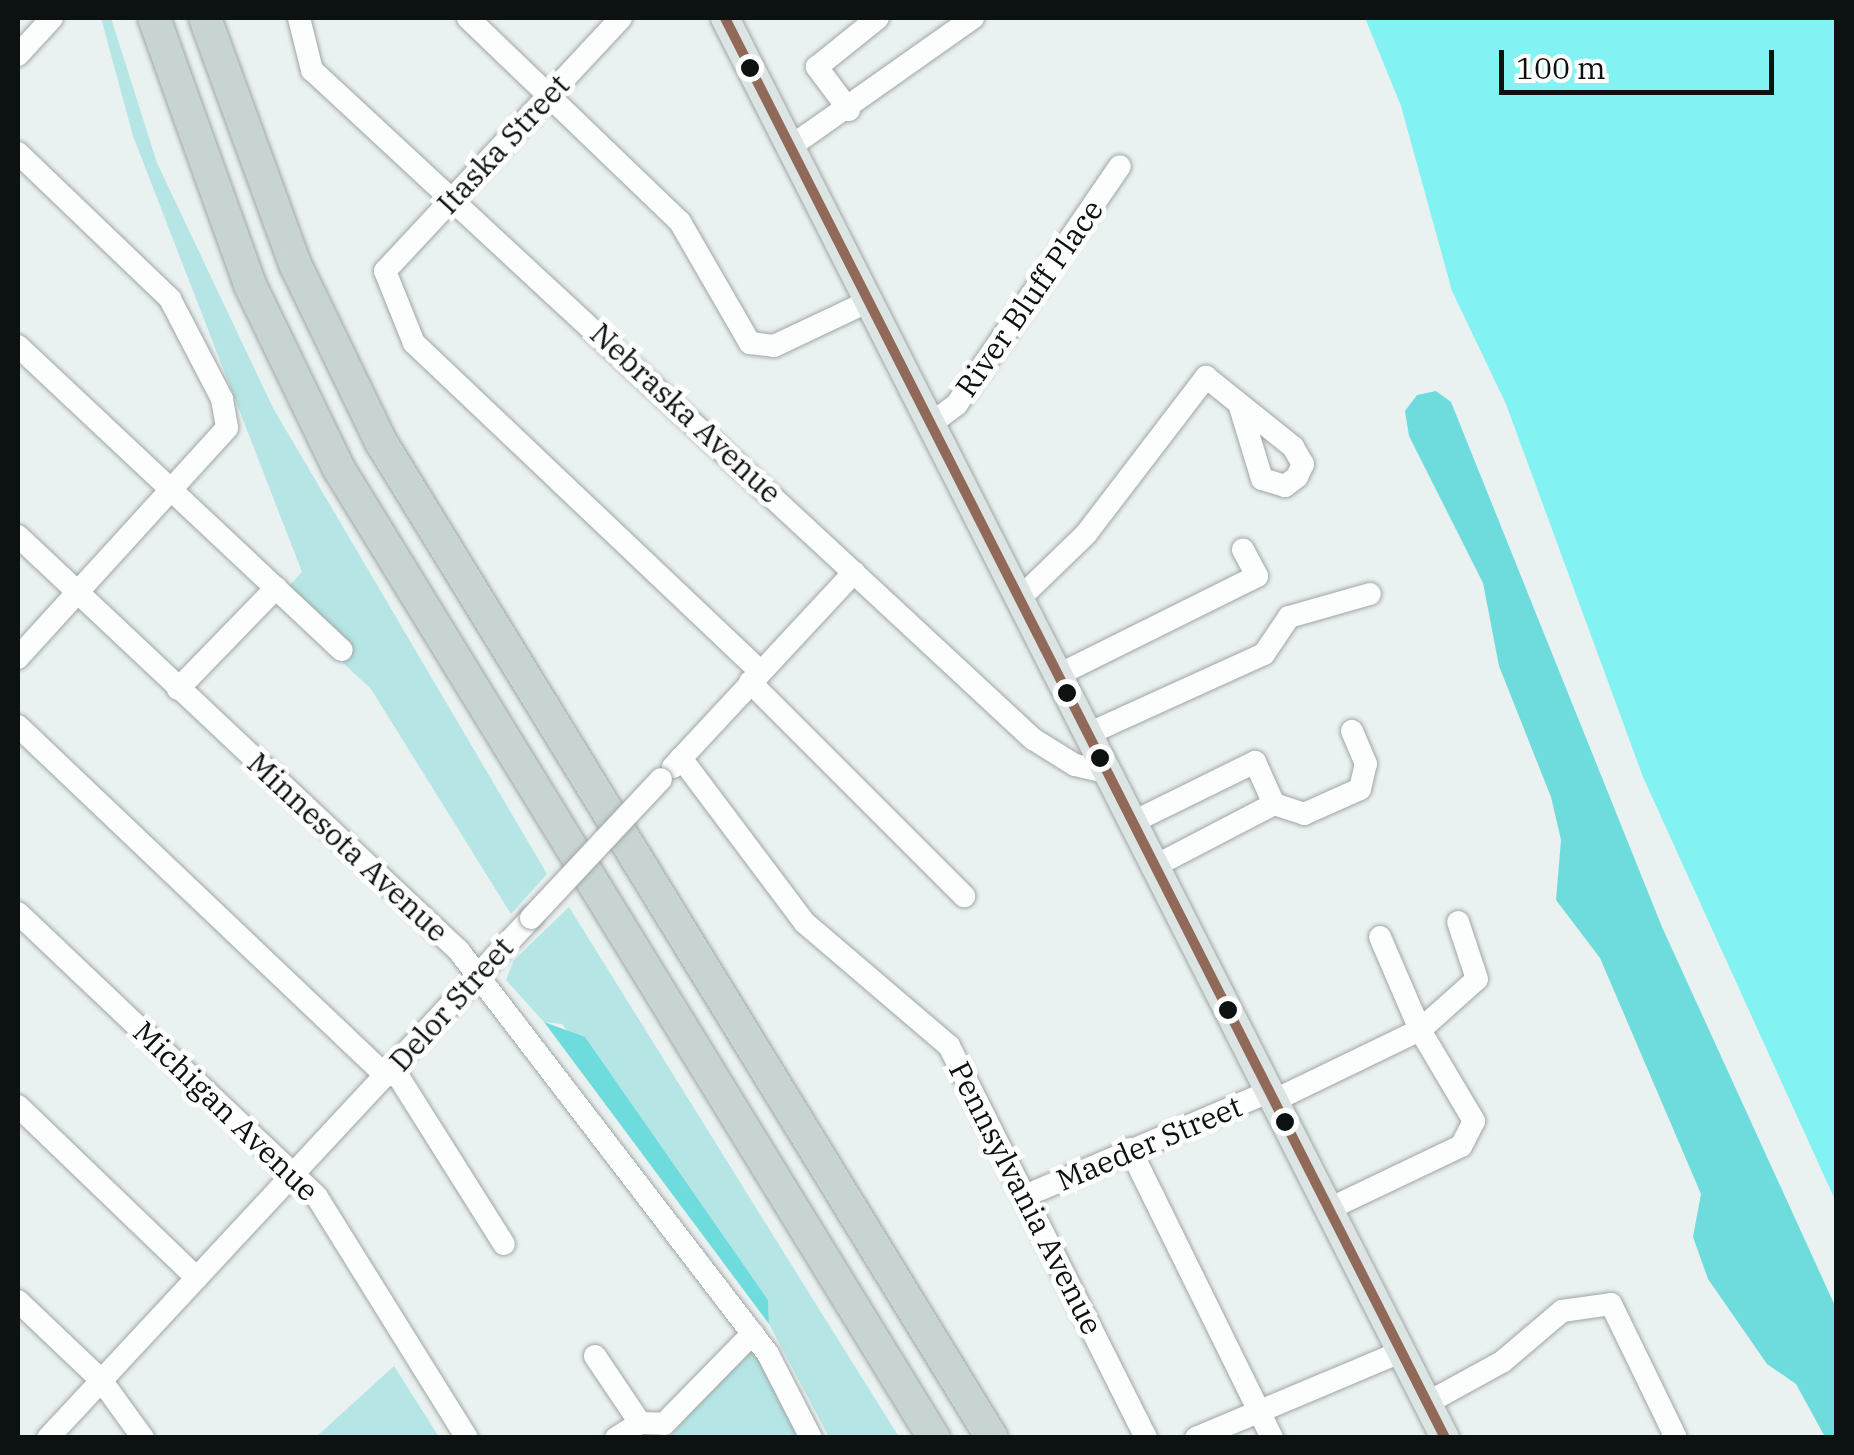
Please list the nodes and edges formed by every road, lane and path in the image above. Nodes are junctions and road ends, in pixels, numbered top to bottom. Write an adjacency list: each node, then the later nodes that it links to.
1 (52, 18): 10 (street)
2 (154, 18): 70 (highway)
3 (205, 18): 71 (highway)
4 (298, 18): 16 (street, Nebraska Avenue)
5 (468, 18): 11 (street)
6 (621, 18): 11 (street, Itaska Street)
7 (725, 18): 13 (main road)
8 (878, 18): 12 (street)
9 (974, 18): 12 (street)
10 (18, 55)
11 (548, 95): 16 (street, Itaska Street); 17 (street)
12 (849, 110): 13 (street)
13 (790, 147): 17 (main road)
14 (18, 153): 21 (street)
15 (1120, 166): 20 (street, River Bluff Place)
16 (455, 195): 24 (street, Nebraska Avenue); 32 (street, Itaska Street)
17 (869, 301): 20 (main road)
18 (18, 346): 21 (street)
19 (1240, 404): 28 (street)
20 (932, 423): 28 (main road)
21 (172, 491): 25 (street); 26 (street)
22 (18, 536): 26 (street, Minnesota Avenue)
23 (1244, 550): 31 (street)
24 (854, 572): 32 (street, Delor Street); 38 (street, Nebraska Avenue)
25 (276, 588): 29 (street); 33 (street)
26 (78, 593): 30 (street); 33 (street, Minnesota Avenue)
27 (1370, 594): 36 (street)
28 (1020, 598): 31 (main road)
29 (342, 650)
30 (18, 658)
31 (1060, 674): 36 (main road)
32 (755, 676): 37 (street, Delor Street); 42 (street)
33 (178, 689): 46 (street, Minnesota Avenue)
34 (18, 726): 48 (street)
35 (1352, 731): 39 (street)
36 (1090, 733): 38 (main road)
37 (681, 758): 46 (street, Delor Street, bridge); 53 (street, Pennsylvania Avenue)
38 (1110, 773): 40 (main road)
39 (1274, 804): 40 (street); 41 (street)
40 (1134, 821): 41 (main road)
41 (1157, 864): 49 (main road)
42 (964, 896)
43 (18, 912): 52 (street, Michigan Avenue)
44 (1458, 922): 47 (street, Maeder Street)
45 (1380, 936): 47 (street)
46 (478, 974): 48 (street, Delor Street); 58 (street, Minnesota Avenue)
47 (1420, 1030): 49 (street, Maeder Street); 54 (street)
48 (390, 1072): 52 (street, Delor Street); 55 (street)
49 (1273, 1096): 51 (street, Maeder Street); 54 (main road)
50 (18, 1106): 56 (street)
51 (1130, 1149): 53 (street, Maeder Street); 63 (street)
52 (296, 1173): 56 (street, Delor Street); 67 (street, Michigan Avenue)
53 (1027, 1195): 72 (street, Pennsylvania Avenue)
54 (1329, 1209): 59 (main road)
55 (504, 1244)
56 (198, 1278): 61 (street, Delor Street)
57 (18, 1301): 61 (street)
58 (752, 1333): 64 (street); 69 (street, Minnesota Avenue)
59 (1401, 1352): 62 (main road); 63 (street)
60 (595, 1356): 64 (street)
61 (102, 1380): 65 (street, Delor Street); 66 (street)
62 (1428, 1403): 75 (main road); 76 (street)
63 (1259, 1412): 73 (street); 74 (street)
64 (640, 1423): 68 (street)
65 (48, 1438)
66 (143, 1438)
67 (467, 1438)
68 (616, 1438)
69 (811, 1438)
70 (934, 1438)
71 (992, 1438)
72 (1146, 1438)
73 (1196, 1438)
74 (1272, 1438)
75 (1445, 1438)
76 (1676, 1438)

